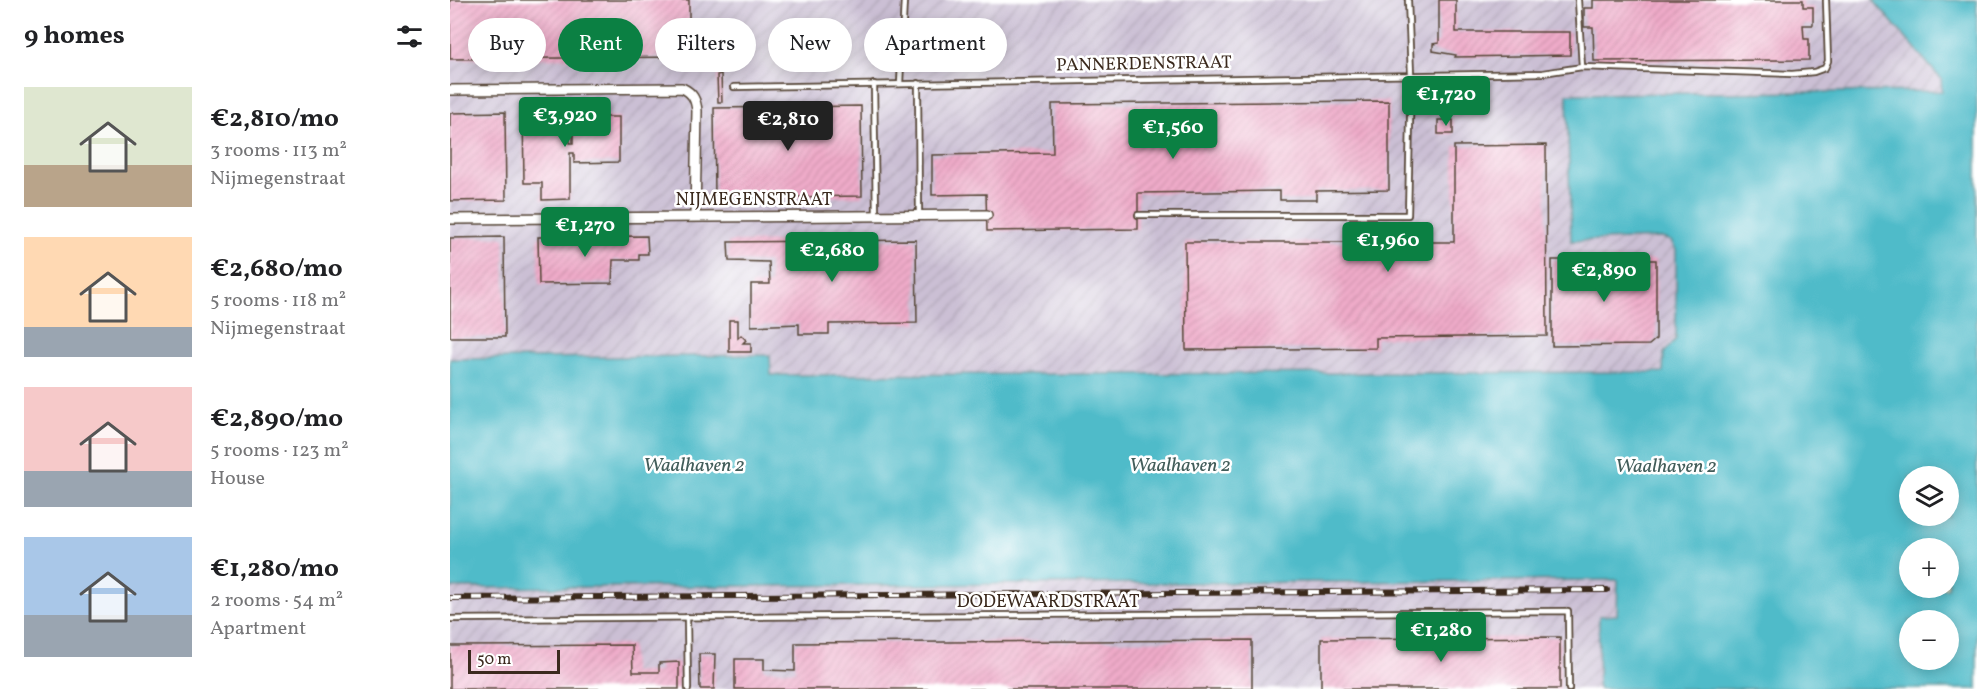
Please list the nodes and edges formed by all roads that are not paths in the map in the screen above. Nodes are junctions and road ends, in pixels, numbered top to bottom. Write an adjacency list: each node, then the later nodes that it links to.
1 (904, 0): 9 (lane)
2 (1408, 0): 6 (lane)
3 (1578, 0): 5 (lane)
4 (1826, 0): 5 (lane, PANNERDENSTRAAT)
5 (1581, 67): 6 (lane, PANNERDENSTRAAT)
6 (1410, 74): 7 (lane, PANNERDENSTRAAT); 15 (lane)
7 (918, 83): 9 (lane, PANNERDENSTRAAT); 13 (lane)
8 (874, 84): 9 (lane, PANNERDENSTRAAT); 10 (lane, PANNERDENSTRAAT); 12 (lane)
9 (900, 84)
10 (734, 87)
11 (450, 90): 16 (street)
12 (876, 215): 13 (street, NIJMEGENSTRAAT); 16 (street, NIJMEGENSTRAAT)
13 (920, 215): 14 (street, NIJMEGENSTRAAT)
14 (987, 215)
15 (1138, 215)
16 (695, 216): 17 (street, NIJMEGENSTRAAT)
17 (450, 219)
18 (687, 617): 19 (lane, DODEWAARDSTRAAT); 20 (lane); 21 (lane, DODEWAARDSTRAAT)
19 (450, 619)
20 (688, 689)
21 (1569, 689)

